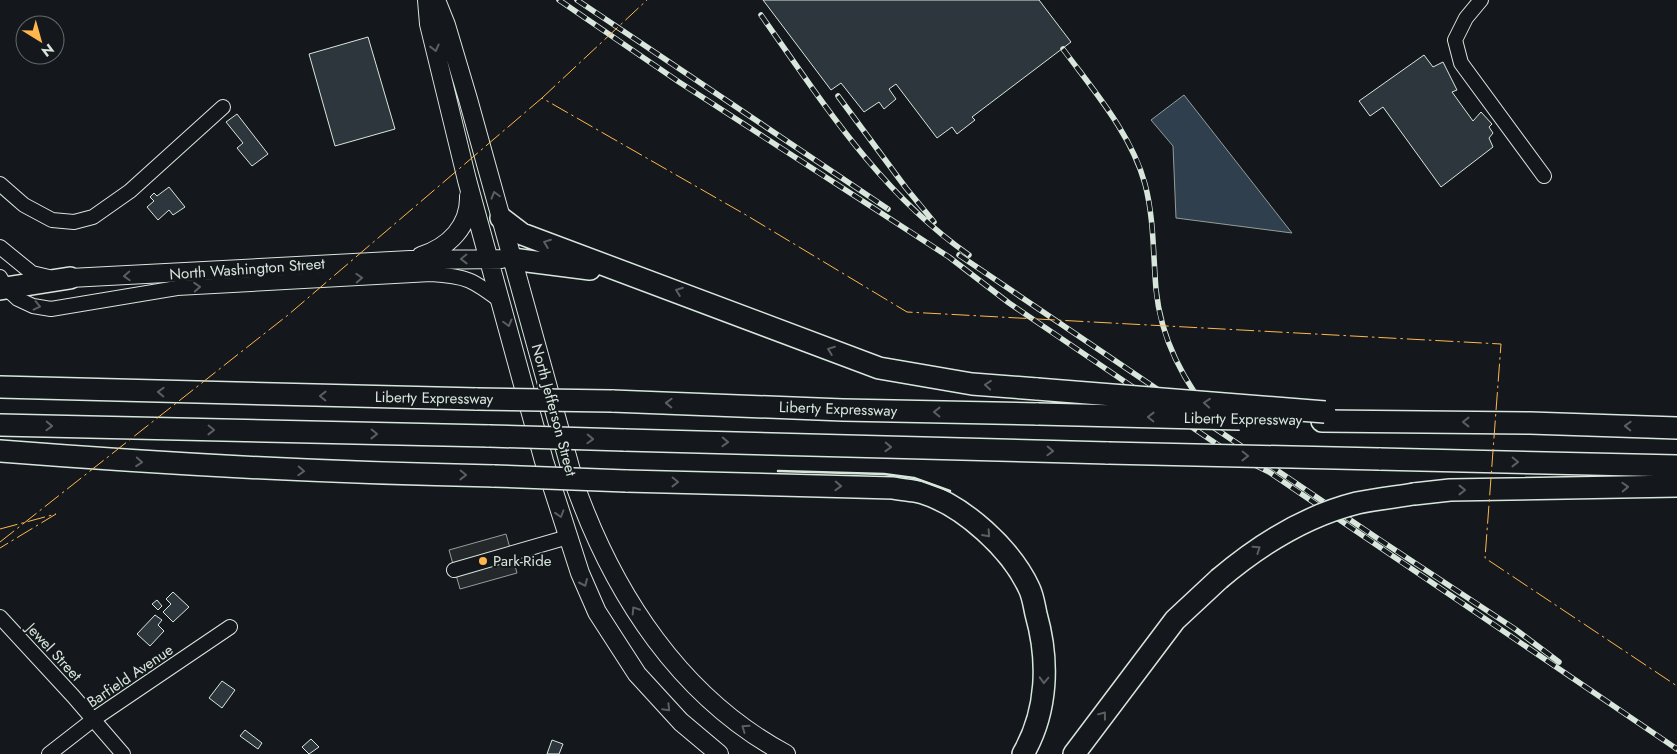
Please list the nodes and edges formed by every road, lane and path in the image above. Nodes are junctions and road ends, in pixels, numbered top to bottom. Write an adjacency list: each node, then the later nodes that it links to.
1 (427, 0): 6 (main road, North Jefferson Street, one-way to 6)
2 (436, 0): 8 (main road, North Jefferson Street, one-way to 2)
3 (1481, 0): 5 (street)
4 (223, 107): 7 (street)
5 (1544, 176)
6 (467, 180): 10 (main road, North Jefferson Street); 12 (main road)
7 (0, 184)
8 (501, 218): 11 (main road, North Jefferson Street); 13 (highway, one-way to 8)
9 (0, 247): 14 (street)
10 (490, 258): 11 (main road); 12 (main road, one-way to 12); 16 (main road, North Jefferson Street)
11 (512, 259): 13 (highway); 33 (main road, North Jefferson Street, one-way to 11)
12 (410, 260): 14 (main road, one-way to 14)
13 (625, 273): 18 (highway, one-way to 13, bridge)
14 (70, 278): 15 (highway)
15 (2, 285): 16 (street, North Washington Street, one-way to 16)
16 (502, 302): 24 (main road, North Jefferson Street, one-way to 24)
17 (0, 388): 18 (highway, Liberty Expressway, one-way to 17, bridge)
18 (1324, 416): 20 (highway, one-way to 18)
19 (0, 425): 22 (highway, one-way to 22, bridge)
20 (1677, 428)
21 (0, 451): 29 (highway, one-way to 29, bridge)
22 (1677, 466)
23 (1677, 486): 34 (highway, one-way to 23, bridge)
24 (568, 537): 25 (street); 32 (main road, North Jefferson Street, one-way to 32)
25 (454, 570)
26 (0, 617): 28 (street, Jewel Street)
27 (230, 627): 28 (street, Barfield Avenue)
28 (94, 719): 30 (street, Barfield Avenue); 31 (street, Jewel Street)
29 (1024, 753)
30 (49, 754)
31 (123, 754)
32 (719, 754)
33 (786, 754)
34 (1074, 754)

